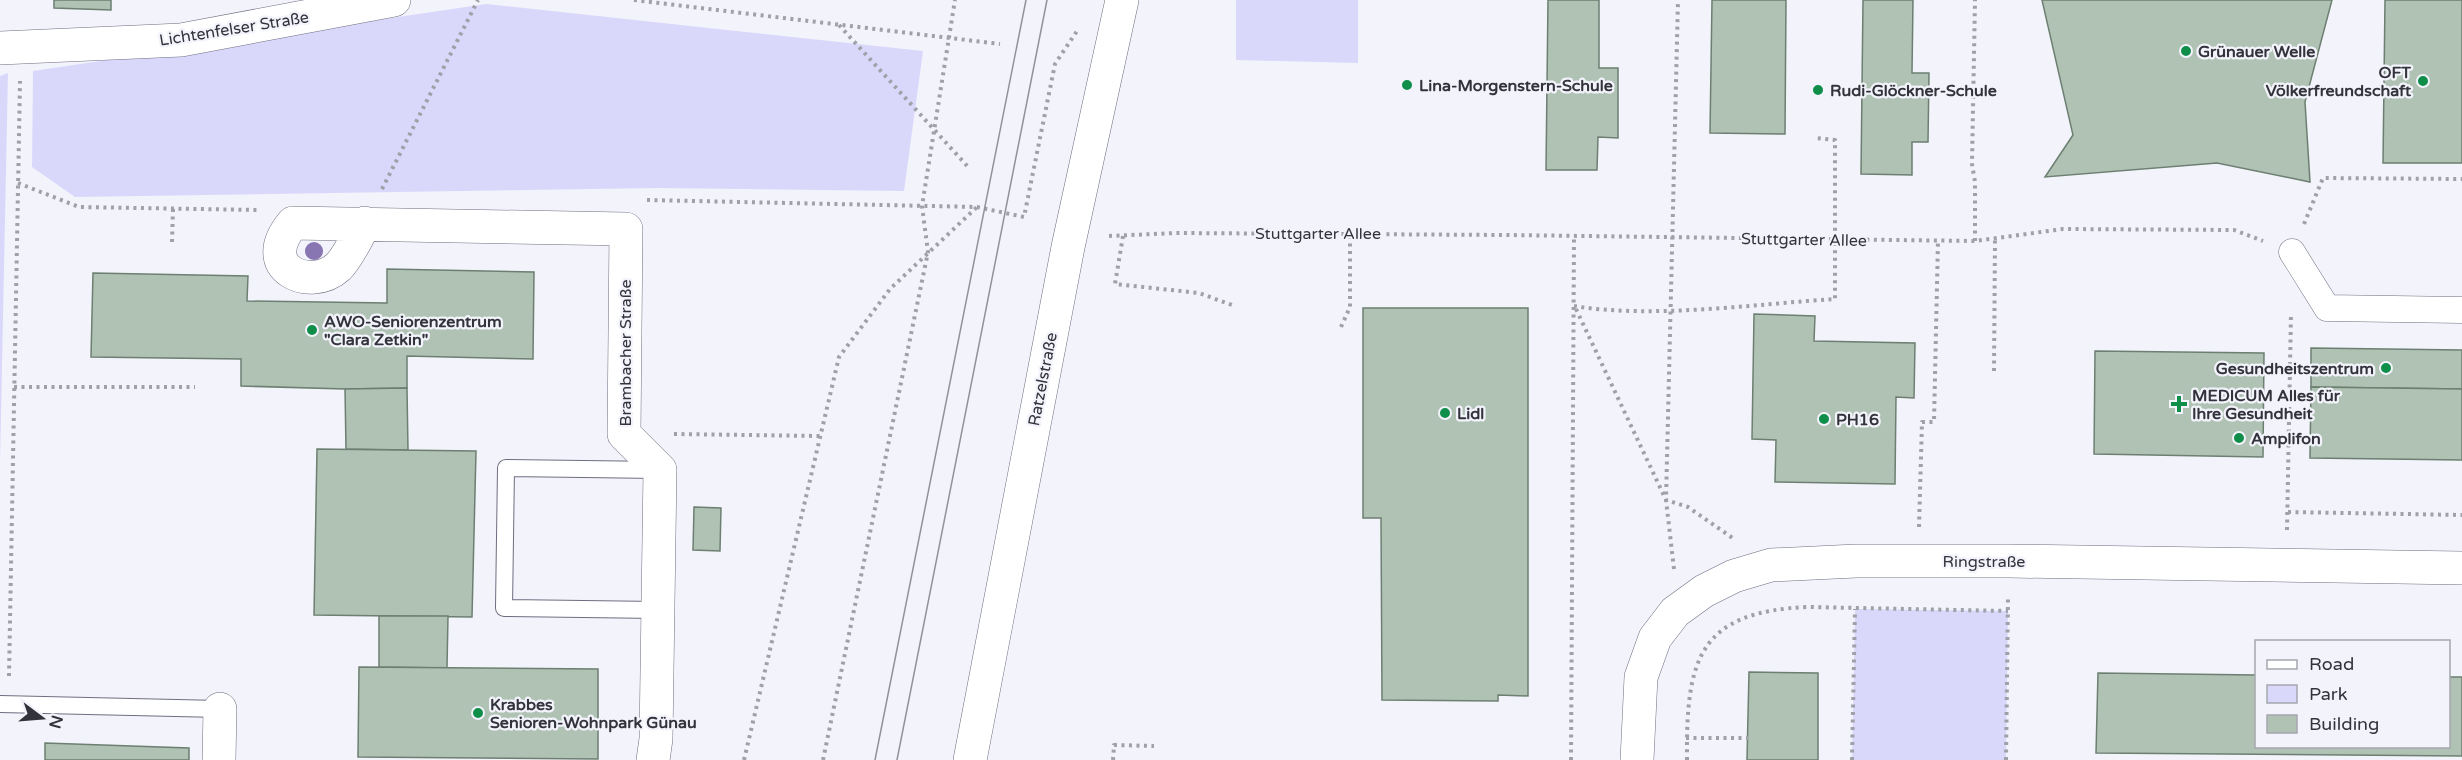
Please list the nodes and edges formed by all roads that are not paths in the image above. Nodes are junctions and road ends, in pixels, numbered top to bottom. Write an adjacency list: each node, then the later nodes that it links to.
1 (394, 0): 3 (street, Lichtenfelser Straße)
2 (1122, 0): 14 (street, Ratzelstraße)
3 (10, 48)
4 (365, 224): 7 (street, Brambacher Straße)
5 (2292, 252): 6 (street)
6 (2462, 310)
7 (660, 470): 9 (street); 9 (lane)
8 (2462, 568): 15 (street, Ringstraße)
9 (658, 610): 13 (street)
10 (4, 704): 11 (lane)
11 (220, 709): 12 (street)
12 (219, 760)
13 (652, 760)
14 (970, 760)
15 (1637, 760)

